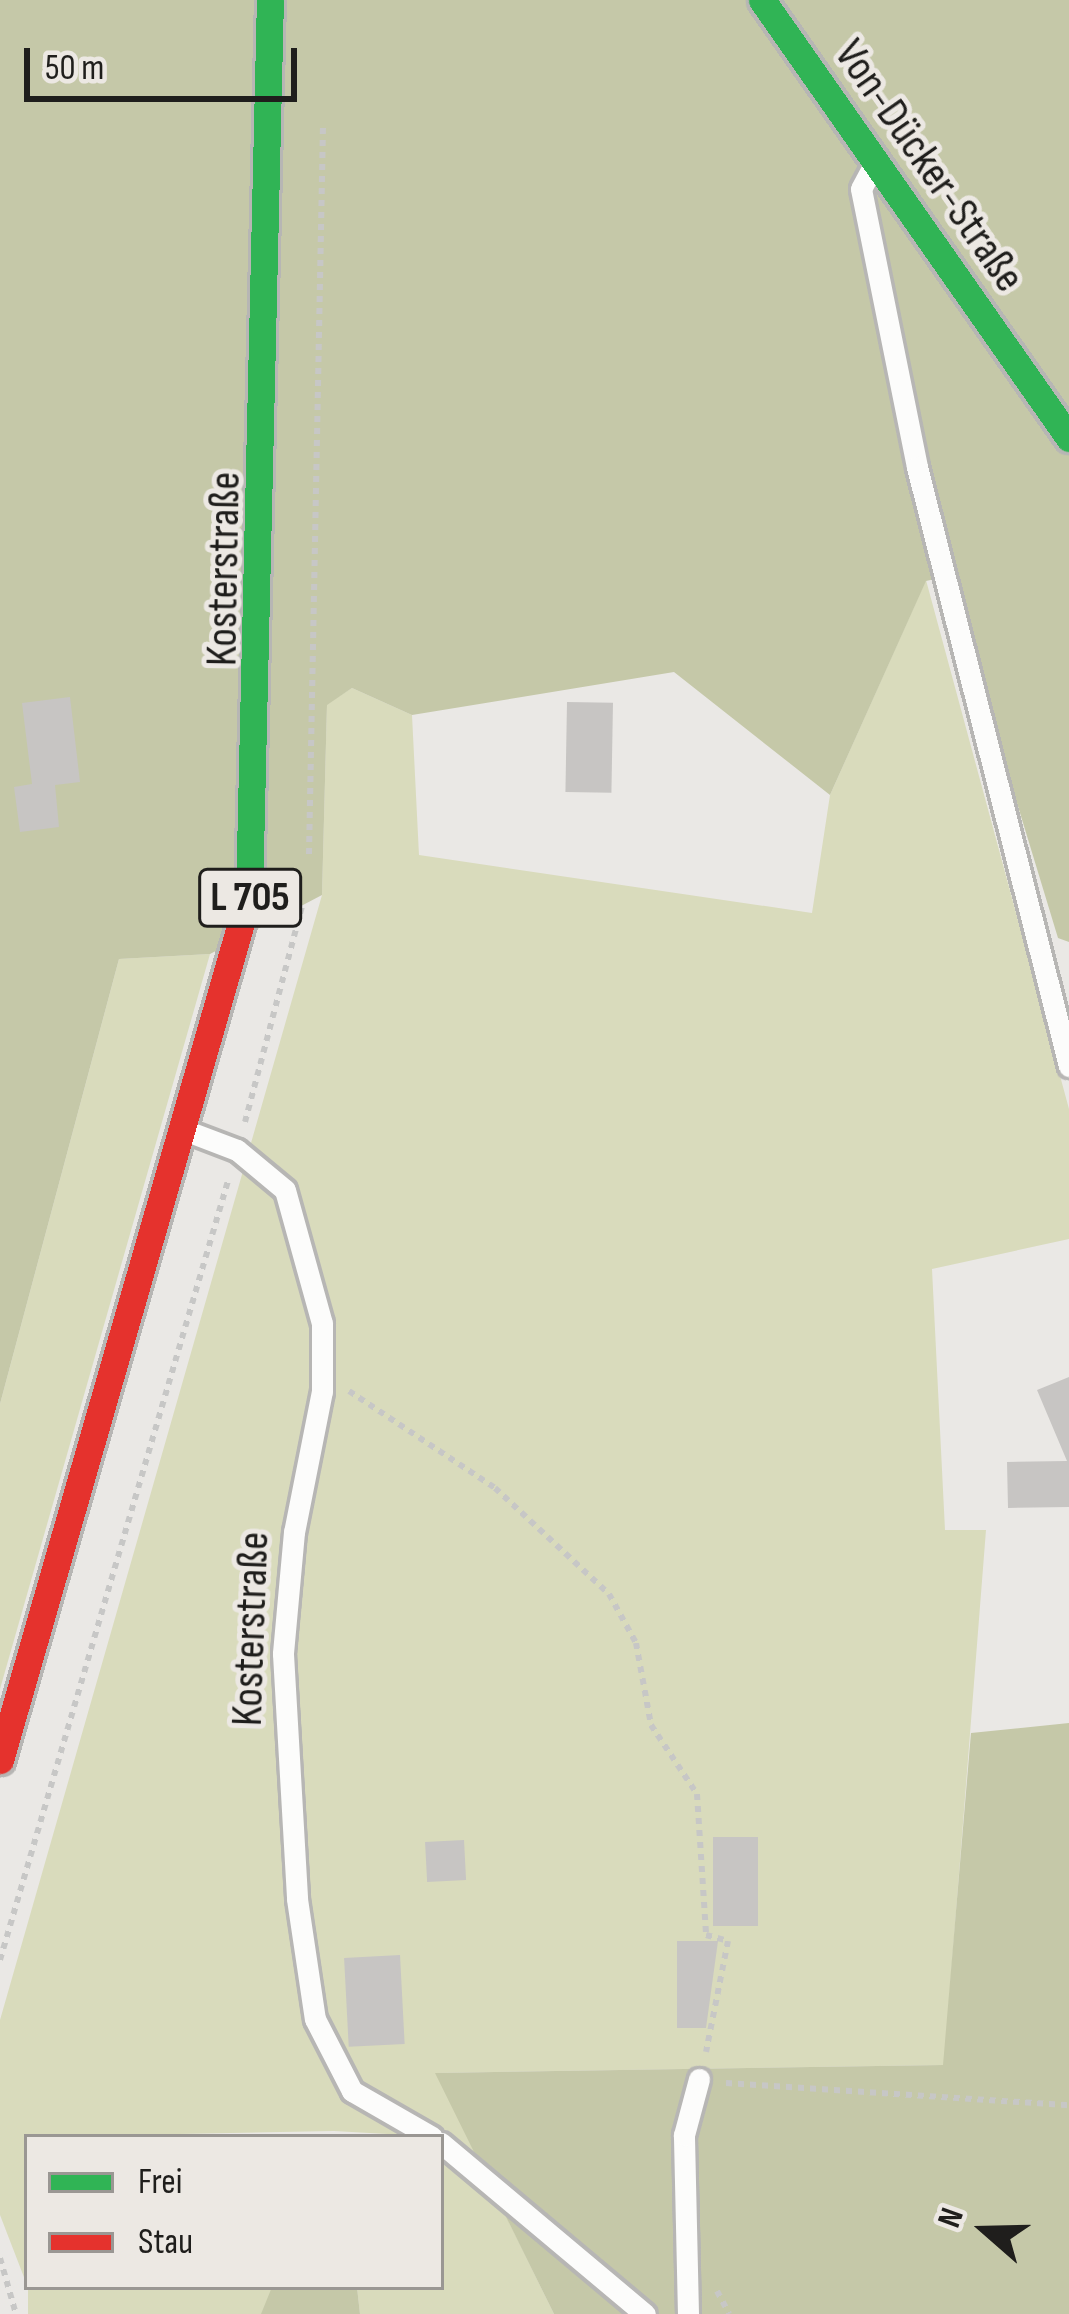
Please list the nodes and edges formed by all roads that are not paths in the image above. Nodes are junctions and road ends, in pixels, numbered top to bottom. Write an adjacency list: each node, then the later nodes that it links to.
1 (270, 0): 6 (main road, Kosterstraße / L 705)
2 (762, 0): 3 (main road, Von-Dücker-Straße)
3 (874, 162): 4 (main road, Von-Dücker-Straße); 5 (lane)
4 (1069, 438)
5 (1069, 1066)
6 (187, 1130): 7 (main road, Kosterstraße / L 705); 9 (lane, Kosterstraße)
7 (0, 1760)
8 (699, 2079): 12 (lane)
9 (428, 2134)
10 (444, 2146): 11 (lane)
11 (645, 2314)
12 (688, 2314)

